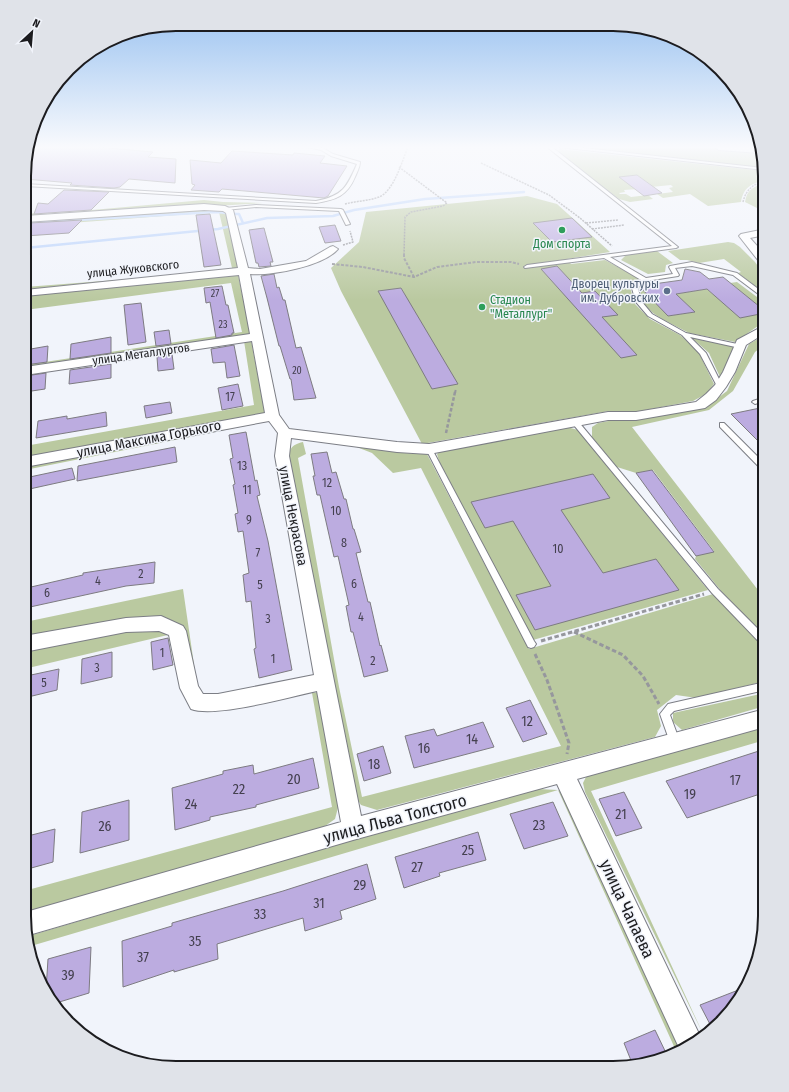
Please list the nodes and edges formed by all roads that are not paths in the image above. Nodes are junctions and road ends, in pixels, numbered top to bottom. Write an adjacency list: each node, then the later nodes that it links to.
1 (247, 198): 2 (lane)
2 (335, 198)
3 (614, 198): 10 (lane)
4 (225, 208): 5 (street); 6 (lane); 12 (street)
5 (31, 219)
6 (348, 224)
7 (758, 233): 9 (street)
8 (333, 249): 12 (street, улица Жуковского)
9 (758, 253)
10 (604, 256): 11 (lane); 13 (lane)
11 (527, 267)
12 (244, 271): 14 (street, улица Жуковского); 18 (street)
13 (645, 280): 15 (lane); 17 (lane)
14 (31, 292)
15 (758, 292)
16 (758, 332): 19 (street)
17 (684, 334): 19 (lane); 21 (lane)
18 (257, 337): 20 (street, улица Металлургов); 24 (street)
19 (740, 346): 21 (street)
20 (31, 370)
21 (720, 387): 25 (street)
22 (758, 401): 23 (lane)
23 (755, 402)
24 (272, 416): 27 (street); 29 (street, улица Максима Горького)
25 (575, 422): 28 (street); 31 (lane)
26 (722, 425): 30 (lane)
27 (285, 433): 28 (street); 34 (street, улица Некрасова)
28 (429, 449): 33 (lane)
29 (31, 461)
30 (758, 461)
31 (758, 635)
32 (31, 643): 34 (street)
33 (531, 644)
34 (325, 681): 39 (street, улица Некрасова)
35 (758, 688): 37 (lane)
36 (758, 720): 37 (street, улица Льва Толстого)
37 (674, 742): 38 (street, улица Льва Толстого)
38 (563, 773): 39 (street, улица Льва Толстого); 41 (street, улица Чапаева)
39 (353, 829): 40 (street, улица Льва Толстого)
40 (31, 923)
41 (688, 1039)

